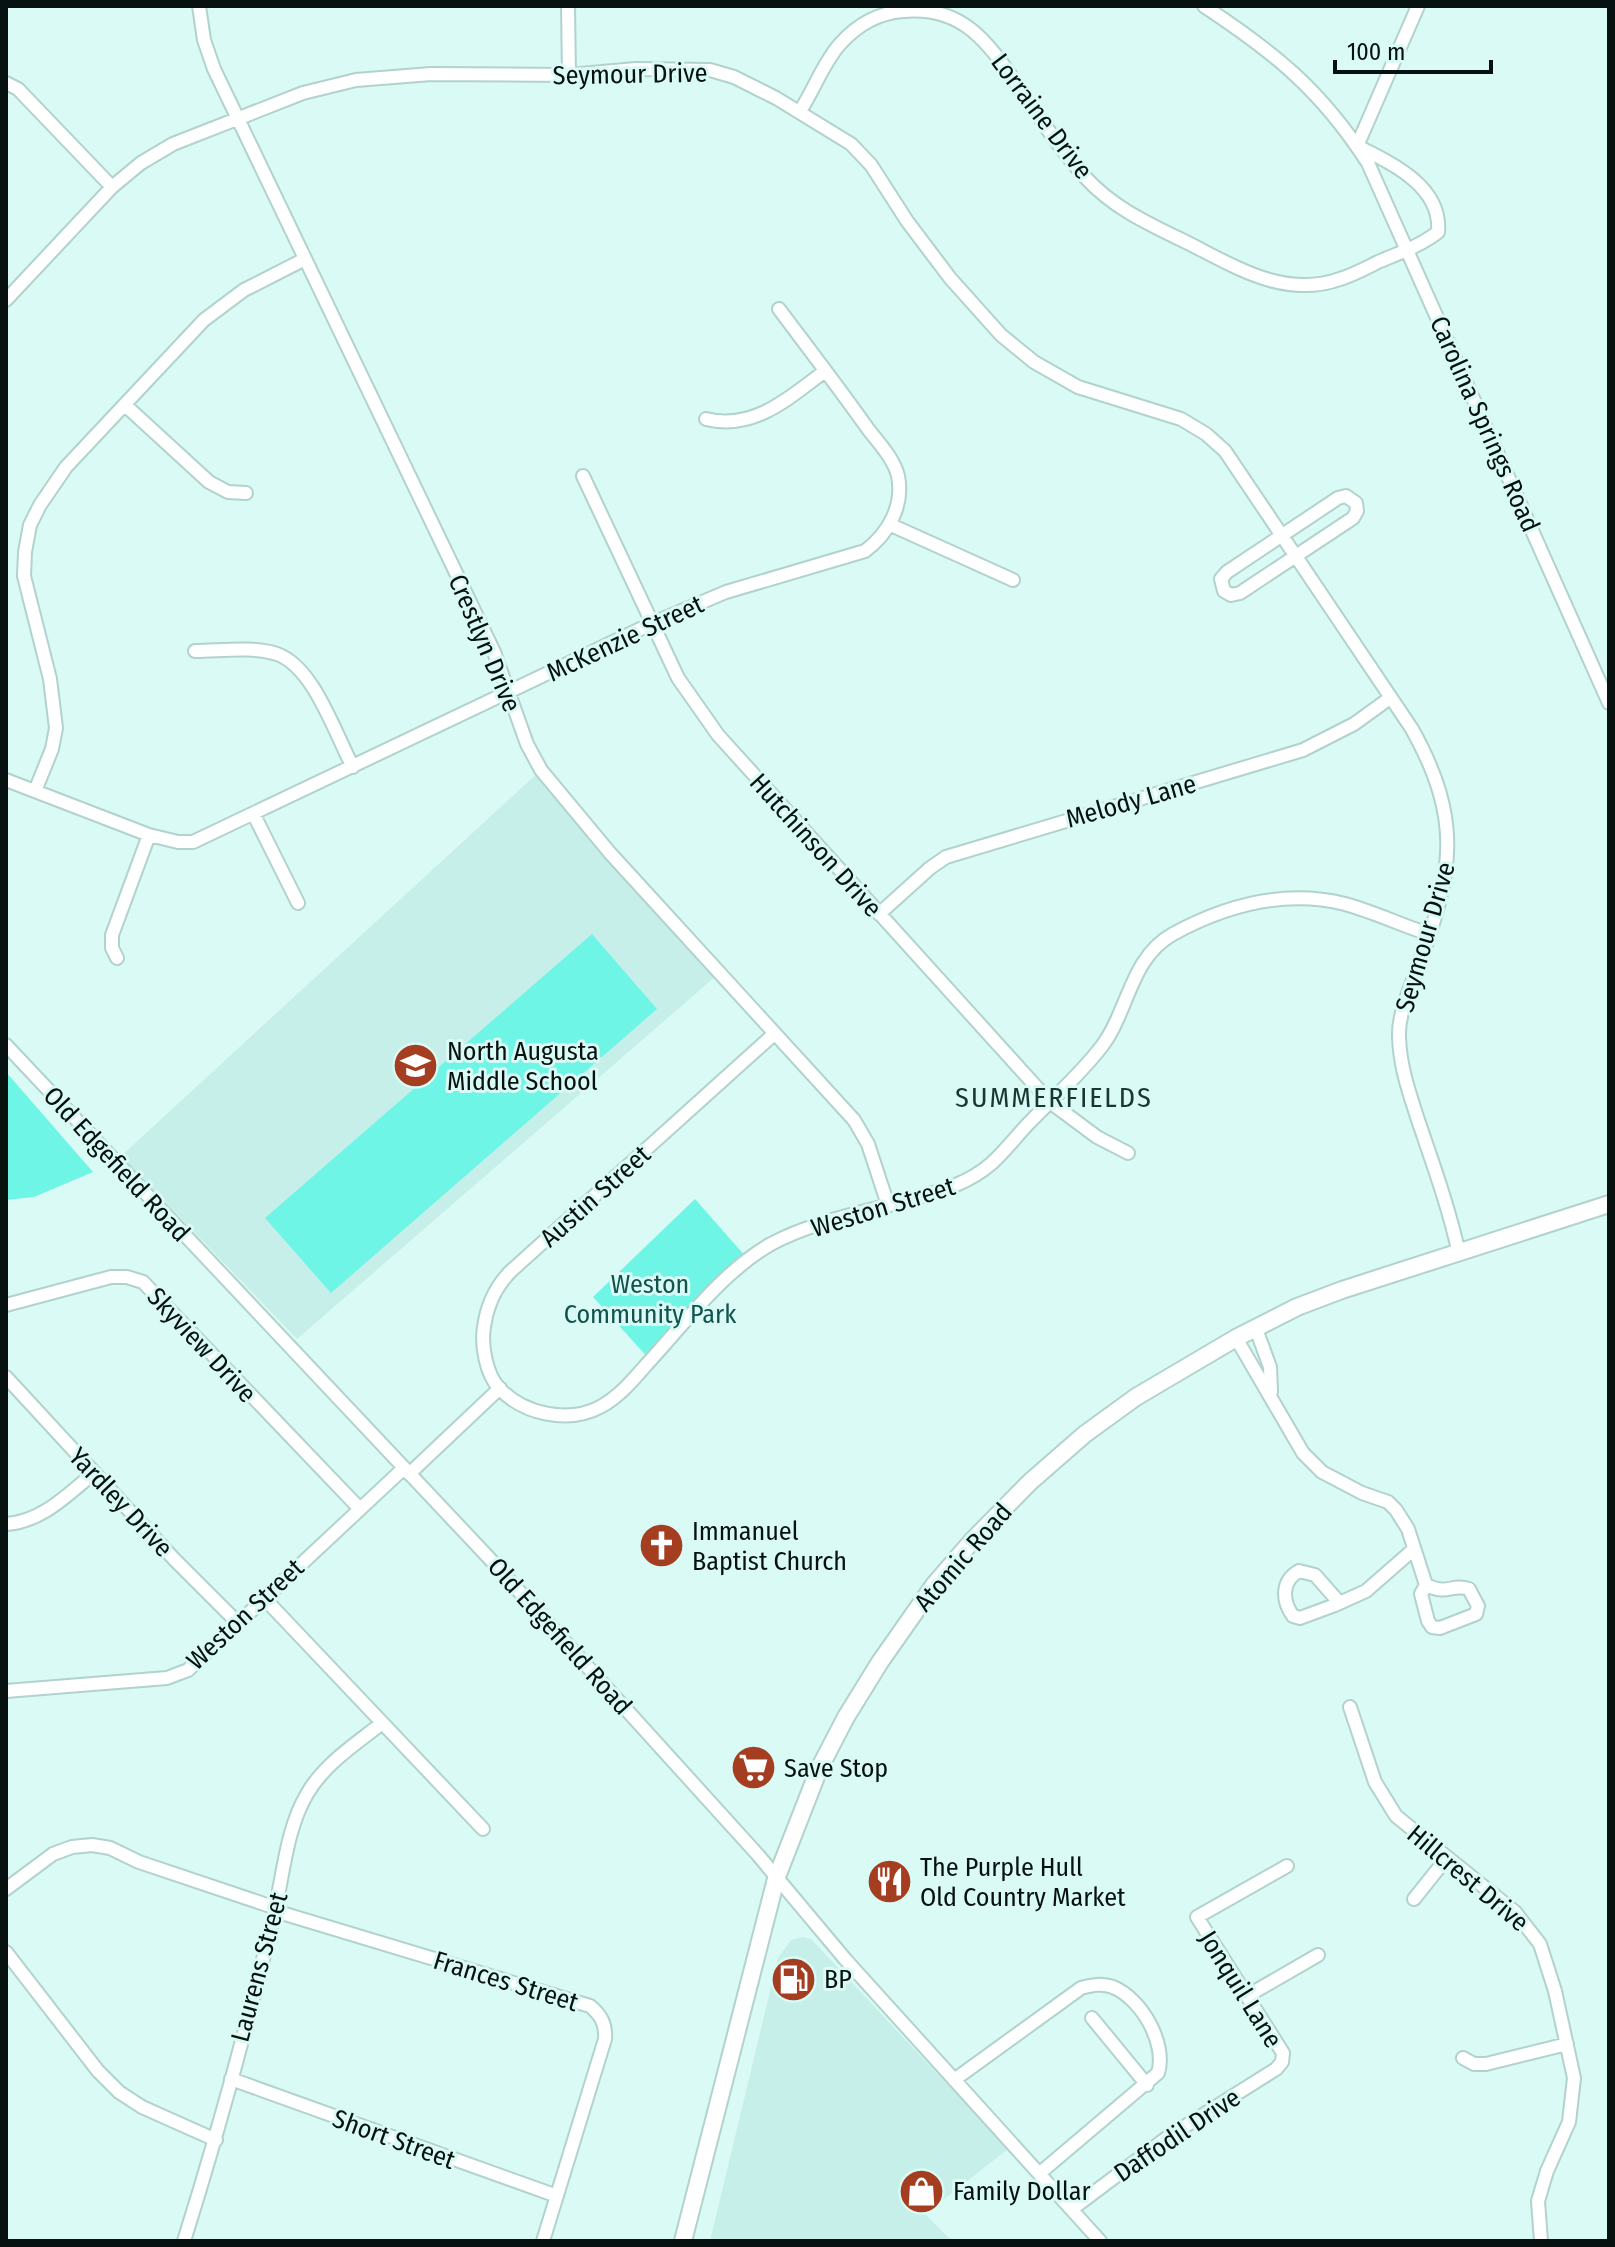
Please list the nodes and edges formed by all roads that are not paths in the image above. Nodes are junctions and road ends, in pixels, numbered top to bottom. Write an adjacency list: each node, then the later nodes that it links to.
1 (199, 6): 8 (street, Crestlyn Drive)
2 (568, 6): 5 (street)
3 (1204, 6): 9 (street, Carolina Springs Road)
4 (1418, 6): 9 (street)
5 (569, 75): 7 (street, Seymour Drive); 8 (street, Seymour Drive)
6 (6, 83): 10 (street)
7 (800, 111): 11 (street, Lorraine Drive); 21 (street, Seymour Drive)
8 (239, 118): 10 (street, Seymour Drive); 12 (street, Crestlyn Drive)
9 (1357, 146): 11 (street, Carolina Springs Road); 11 (street, Lorraine Drive)
10 (112, 187): 13 (street, Seymour Drive)
11 (1408, 249): 28 (street, Carolina Springs Road)
12 (305, 259): 16 (street); 26 (street, Crestlyn Drive)
13 (6, 300)
14 (779, 309): 15 (street)
15 (825, 371): 17 (street); 20 (street)
16 (125, 405): 19 (street); 31 (street)
17 (706, 419)
18 (583, 476): 24 (street, Hutchinson Drive)
19 (246, 493)
20 (891, 525): 23 (street); 24 (street, McKenzie Street)
21 (1283, 537): 22 (street, Seymour Drive); 22 (street); 22 (street)
22 (1297, 557): 27 (street, Seymour Drive)
23 (1013, 580)
24 (653, 623): 26 (street, McKenzie Street); 35 (street, Hutchinson Drive)
25 (195, 651): 29 (street)
26 (510, 691): 29 (street, McKenzie Street); 38 (street, Crestlyn Drive)
27 (1390, 698): 35 (street, Melody Lane); 36 (street, Seymour Drive)
28 (1609, 703)
29 (353, 767): 32 (street, McKenzie Street)
30 (6, 780): 31 (street, McKenzie Street)
31 (35, 791): 33 (street, McKenzie Street)
32 (254, 815): 33 (street, McKenzie Street); 34 (street)
33 (149, 835): 37 (street)
34 (298, 903)
35 (879, 914): 40 (street, Hutchinson Drive)
36 (1429, 934): 40 (street, Weston Street); 44 (street, Seymour Drive)
37 (117, 958)
38 (774, 1034): 43 (street, Crestlyn Drive); 49 (street, Austin Street)
39 (6, 1045): 51 (street, Old Edgefield Road)
40 (1050, 1102): 41 (street, Hutchinson Drive); 43 (street, Weston Street)
41 (1128, 1153)
42 (1609, 1204): 44 (main road, Atomic Road)
43 (888, 1205): 49 (street, Weston Street)
44 (1459, 1254): 46 (main road, Atomic Road)
45 (6, 1305): 53 (street, Skyview Drive)
46 (1256, 1329): 47 (main road, Atomic Road); 50 (street)
47 (1236, 1338): 50 (street); 66 (main road, Atomic Road)
48 (6, 1377): 52 (street, Yardley Drive)
49 (500, 1388): 51 (street, Weston Street)
50 (1273, 1398): 55 (street)
51 (407, 1471): 53 (street, Weston Street); 66 (street, Old Edgefield Road)
52 (94, 1473): 54 (street); 59 (street, Yardley Drive)
53 (360, 1509): 57 (street, Weston Street)
54 (6, 1524)
55 (1414, 1549): 56 (street); 58 (street)
56 (1426, 1585): 56 (street)
57 (264, 1598): 59 (street, Weston Street); 62 (street)
58 (1335, 1605): 58 (street)
59 (238, 1623): 60 (street, Weston Street)
60 (6, 1691)
61 (1350, 1707): 64 (street, Hillcrest Drive)
62 (382, 1723): 63 (street); 69 (street, Laurens Street)
63 (483, 1829)
64 (1446, 1859): 68 (street); 74 (street, Hillcrest Drive)
65 (1287, 1866): 72 (street, Jonquil Lane)
66 (776, 1879): 78 (street, Old Edgefield Road); 86 (main road, Atomic Road)
67 (6, 1889): 69 (street, Frances Street)
68 (1414, 1899)
69 (275, 1909): 77 (street, Laurens Street); 82 (street, Frances Street)
70 (6, 1952): 80 (street)
71 (1318, 1955): 72 (street)
72 (1247, 1996): 76 (street, Jonquil Lane)
73 (1092, 2018): 79 (street)
74 (1567, 2044): 75 (street); 88 (street, Hillcrest Drive)
75 (1463, 2058)
76 (1282, 2062): 83 (street, Daffodil Drive)
77 (231, 2079): 80 (street, Laurens Street); 82 (street, Short Street)
78 (954, 2080): 79 (street); 81 (street, Old Edgefield Road)
79 (1147, 2085): 81 (street)
80 (216, 2140): 84 (street, Laurens Street)
81 (1040, 2173): 83 (street, Old Edgefield Road)
82 (557, 2196): 85 (street, Frances Street)
83 (1072, 2209): 87 (street, Old Edgefield Road)
84 (184, 2241)
85 (543, 2241)
86 (683, 2241)
87 (1100, 2241)
88 (1541, 2241)

